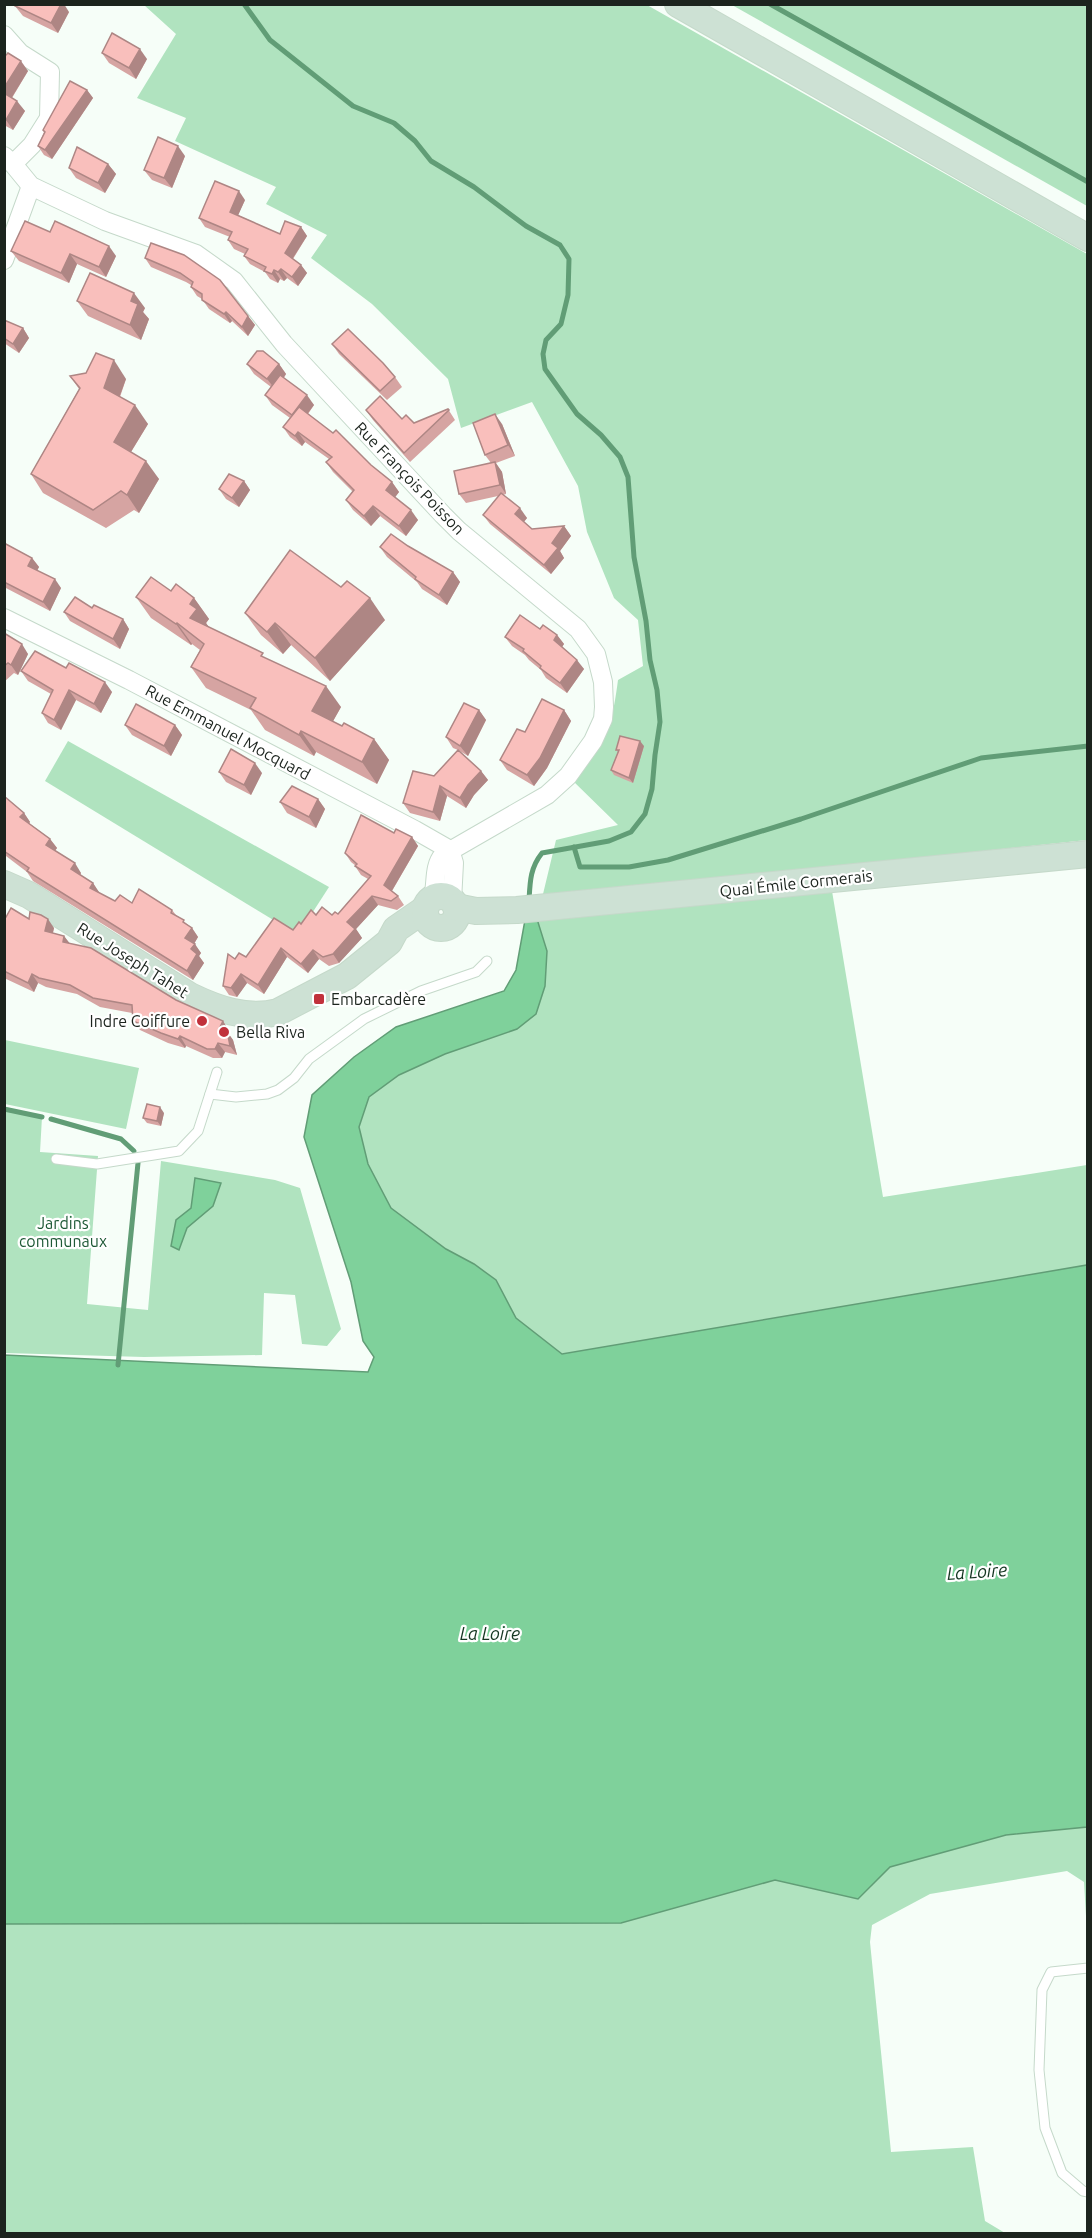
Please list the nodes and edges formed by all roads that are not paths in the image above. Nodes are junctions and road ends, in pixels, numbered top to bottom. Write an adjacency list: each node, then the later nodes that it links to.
1 (678, 4): 5 (street)
2 (4, 35): 3 (street)
3 (9, 160): 4 (street, Rue François Poisson)
4 (31, 186): 6 (street); 8 (street, Rue François Poisson)
5 (1088, 238)
6 (4, 260)
7 (4, 618): 8 (street, Rue Emmanuel Mocquard)
8 (450, 850): 11 (street)
9 (1088, 854): 11 (street, Quai Émile Cormerais)
10 (4, 884): 11 (street, Rue Joseph Tahet)
11 (442, 911)
12 (487, 961): 14 (lane)
13 (217, 1072): 14 (lane)
14 (210, 1094): 15 (lane)
15 (56, 1159)
16 (1088, 1968): 17 (lane)
17 (1088, 2192)

